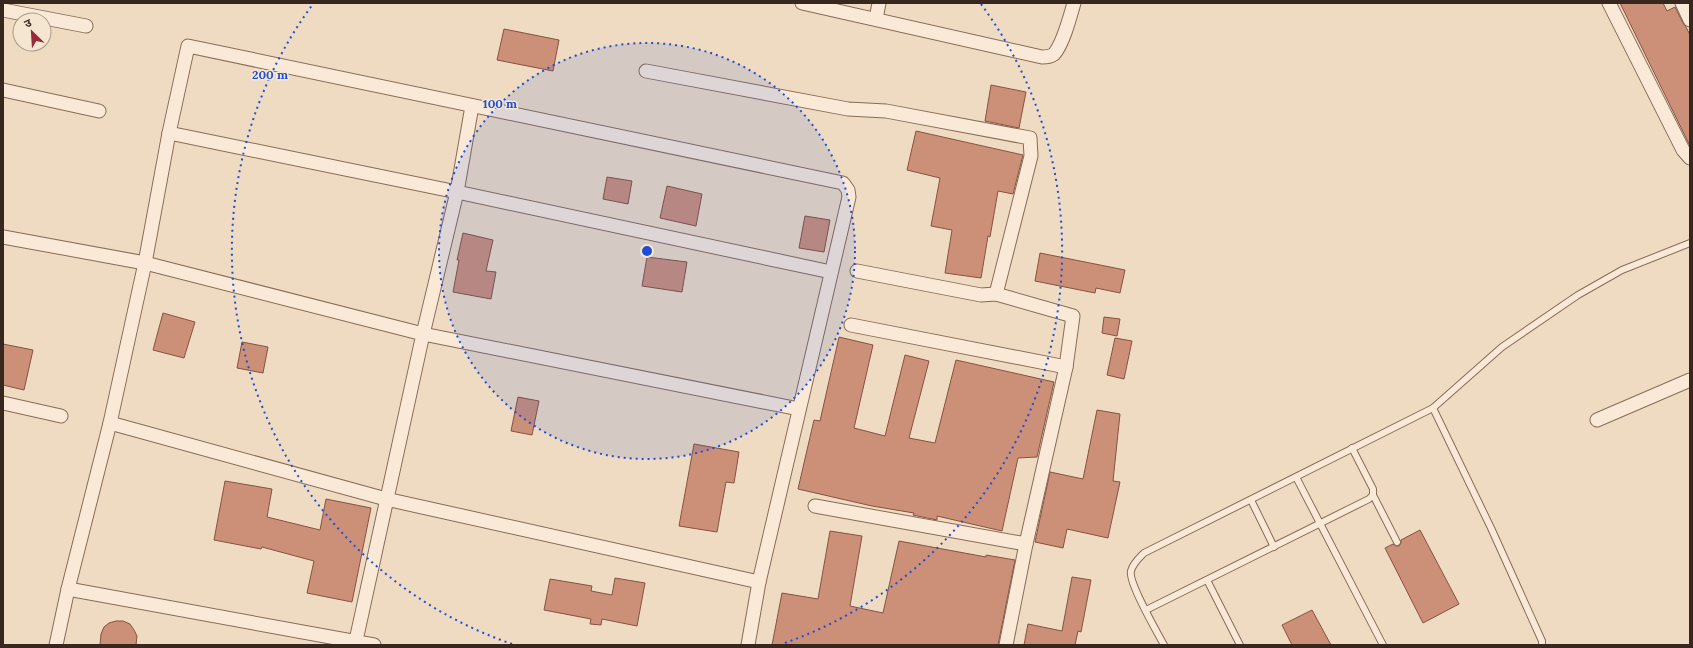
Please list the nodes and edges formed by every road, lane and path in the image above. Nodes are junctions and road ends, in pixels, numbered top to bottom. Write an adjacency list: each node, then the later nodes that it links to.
1 (802, 3): 7 (street)
2 (880, 3): 7 (street)
3 (1074, 3): 7 (street)
4 (1609, 3): 15 (street)
5 (1682, 3): 8 (street)
6 (3, 10): 9 (street)
7 (876, 19)
8 (1690, 20)
9 (86, 26)
10 (646, 71): 22 (street)
11 (3, 90): 13 (street)
12 (472, 106): 14 (street); 16 (street); 21 (street)
13 (99, 111)
14 (169, 132): 16 (street); 19 (street)
15 (1690, 158)
16 (457, 192): 21 (street); 24 (street)
17 (3, 237): 19 (street)
18 (1690, 243): 28 (lane)
19 (145, 263): 24 (street); 32 (street)
20 (857, 271): 22 (street)
21 (831, 272): 29 (street)
22 (996, 294): 25 (street)
23 (851, 325): 25 (street)
24 (423, 334): 29 (street); 36 (street)
25 (1066, 368): 41 (street)
26 (1690, 380): 31 (street)
27 (3, 403): 30 (street)
28 (1434, 408): 33 (lane); 55 (lane)
29 (799, 409): 44 (street)
30 (61, 416)
31 (1597, 420)
32 (110, 423): 36 (street); 45 (street)
33 (1352, 448): 34 (lane); 35 (lane)
34 (1296, 477): 37 (lane); 39 (lane)
35 (1373, 495): 39 (lane); 40 (lane)
36 (386, 499): 44 (street); 47 (street)
37 (1251, 500): 42 (lane); 46 (lane)
38 (814, 506): 41 (street)
39 (1320, 524): 42 (lane); 54 (lane)
40 (1397, 542)
41 (1026, 544): 51 (street)
42 (1274, 547): 43 (lane)
43 (1207, 580): 46 (lane); 53 (lane)
44 (759, 582): 50 (street)
45 (68, 589): 47 (street); 48 (street)
46 (1146, 610): 52 (lane)
47 (355, 643): 49 (street)
48 (56, 645)
49 (374, 645)
50 (748, 645)
51 (1006, 645)
52 (1164, 645)
53 (1240, 645)
54 (1382, 645)
55 (1542, 645)

